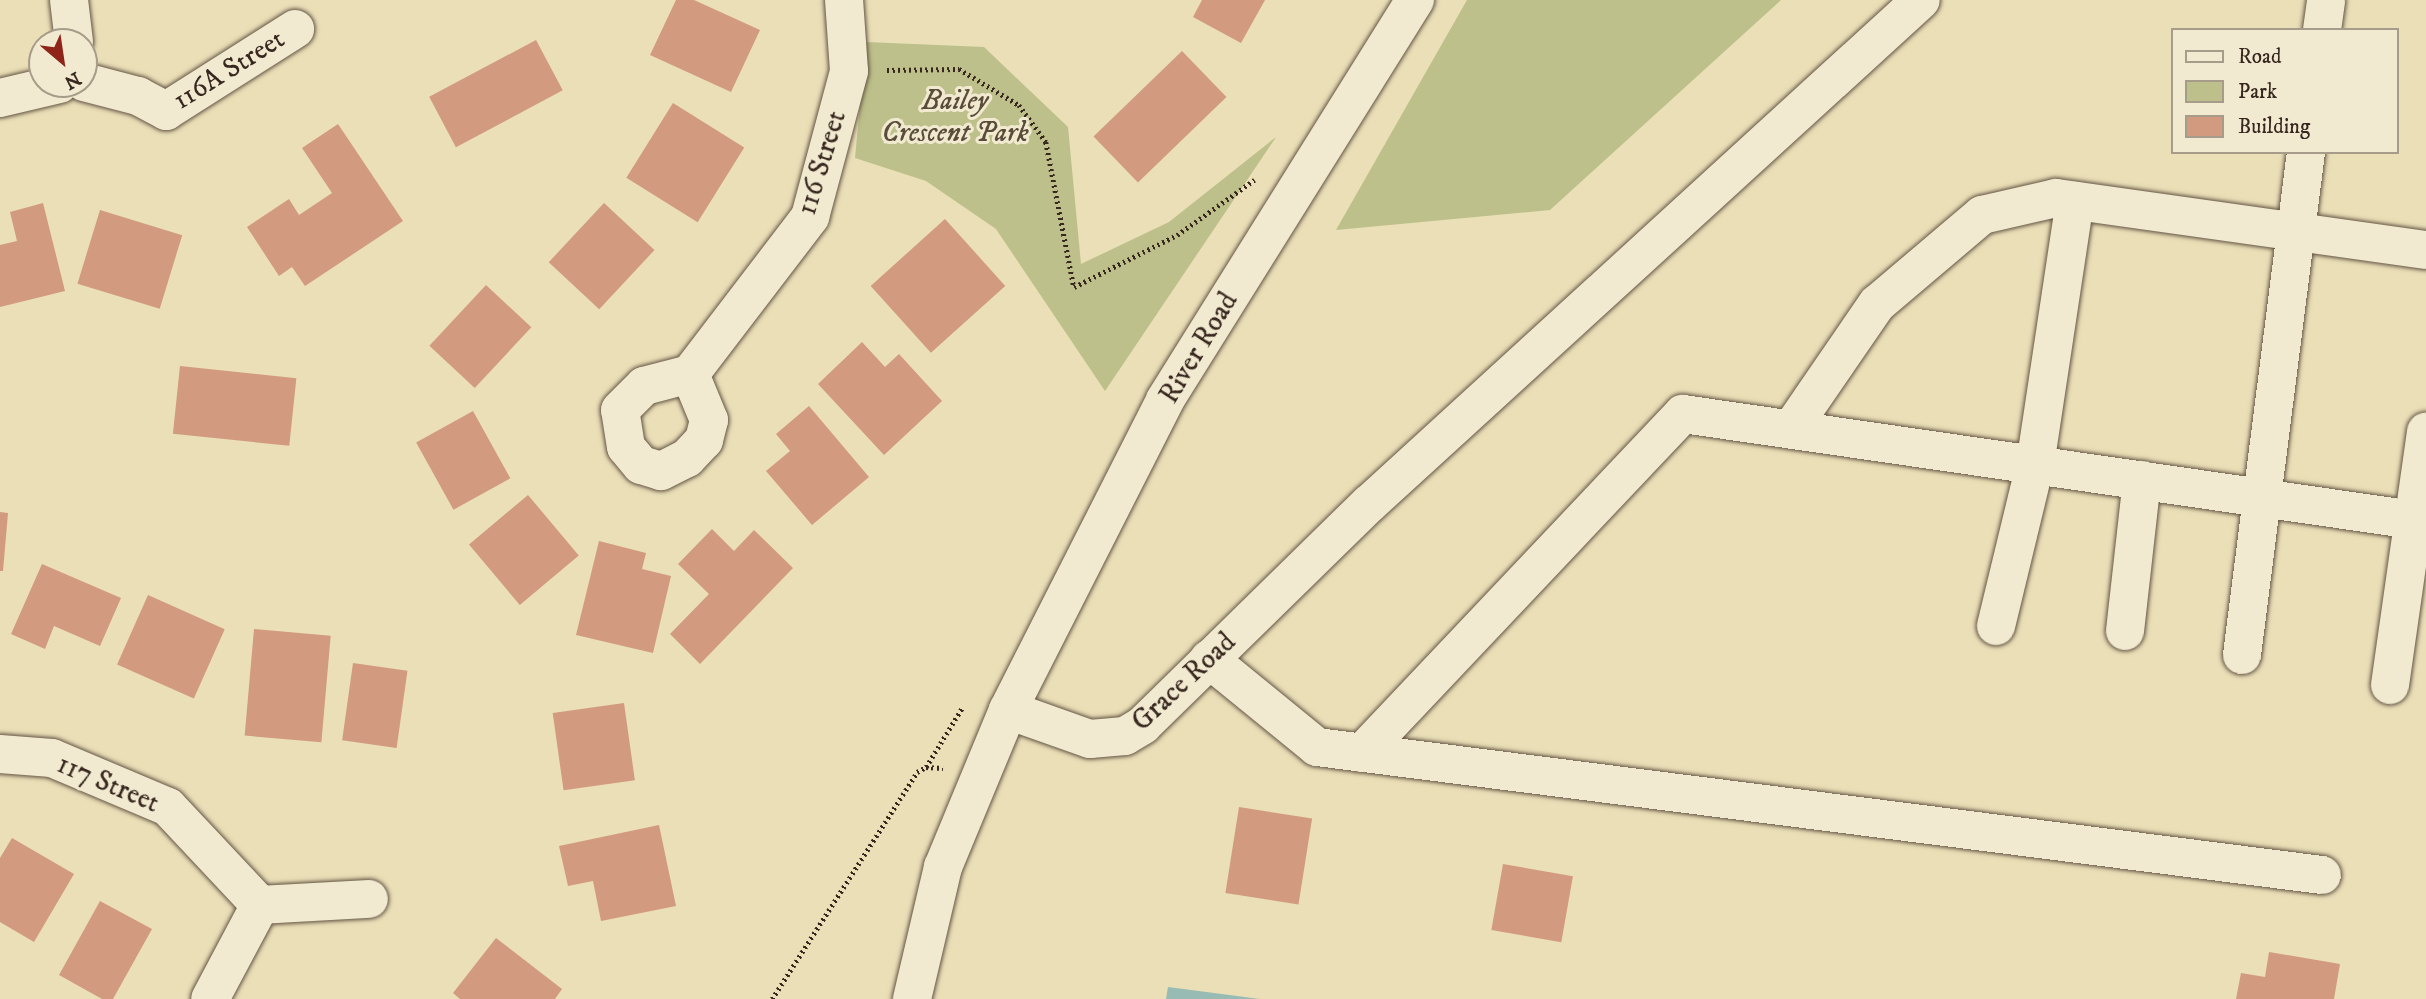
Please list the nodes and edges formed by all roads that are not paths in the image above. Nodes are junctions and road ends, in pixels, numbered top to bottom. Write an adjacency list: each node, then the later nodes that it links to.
1 (69, 0): 6 (street)
2 (844, 0): 16 (street, 116 Street)
3 (1415, 0): 28 (street, River Road)
4 (1921, 0): 26 (street, Grace Road)
5 (2326, 0): 7 (street)
6 (72, 28)
7 (2322, 28)
8 (295, 29): 9 (street, 116A Street)
9 (98, 86)
10 (28, 91): 11 (street)
11 (0, 98)
12 (2306, 154): 14 (street)
13 (2075, 201): 14 (street); 17 (street); 19 (street)
14 (2296, 232): 15 (street); 21 (street)
15 (2426, 250)
16 (690, 374)
17 (1791, 429): 19 (street); 29 (street)
18 (2426, 432): 22 (street)
19 (2035, 465): 20 (street); 23 (street)
20 (2142, 480): 21 (street); 24 (street)
21 (2262, 498): 22 (street); 25 (street)
22 (2413, 520): 27 (street)
23 (1996, 626)
24 (2124, 631)
25 (2242, 655)
26 (1209, 659): 28 (street, Grace Road); 29 (street)
27 (2390, 685)
28 (1008, 710): 35 (street)
29 (1362, 753): 31 (street)
30 (0, 754): 33 (street, 117 Street)
31 (2322, 875)
32 (369, 899): 33 (street)
33 (260, 905): 34 (street)
34 (211, 999)
35 (912, 999)

